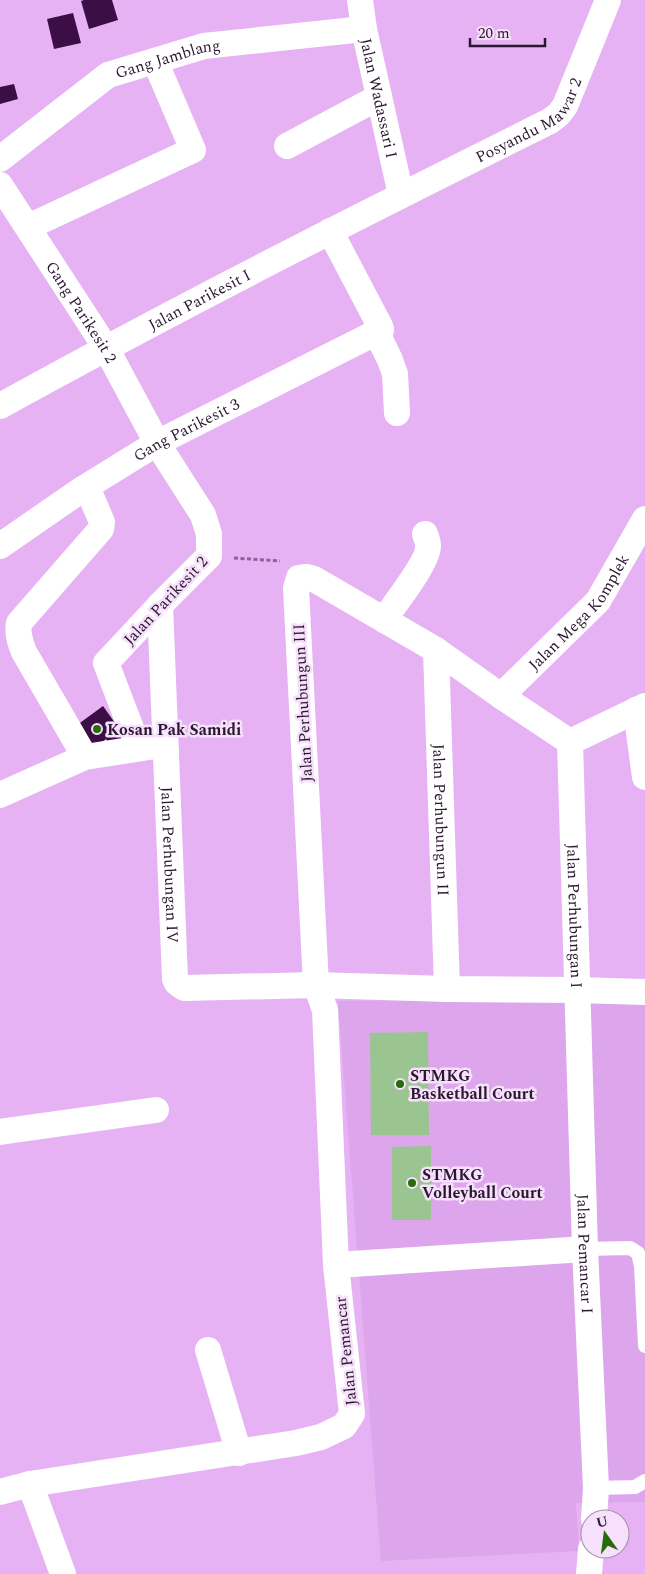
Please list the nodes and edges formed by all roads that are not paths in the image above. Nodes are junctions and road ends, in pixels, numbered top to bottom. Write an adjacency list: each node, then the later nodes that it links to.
1 (360, 0): 3 (street, Jalan Wadassari I)
2 (608, 0): 9 (street, Posyandu Mawar 2)
3 (364, 29): 4 (street, Gang Jamblang); 5 (street, Jalan Wadassari I)
4 (155, 61): 7 (street, Gang Jamblang); 10 (street)
5 (379, 97): 6 (street); 9 (street, Jalan Wadassari I)
6 (287, 146)
7 (0, 158)
8 (0, 185): 10 (street, Gang Parikesit 2)
9 (401, 195): 11 (street, Jalan Parikesit I)
10 (28, 227): 13 (street, Gang Parikesit 2)
11 (330, 231): 12 (street); 13 (street, Jalan Parikesit I)
12 (379, 330): 15 (street); 16 (street, Gang Parikesit 3)
13 (106, 348): 14 (street, Jalan Parikesit I); 16 (street, Gang Parikesit 2)
14 (0, 406)
15 (397, 413)
16 (157, 443): 17 (street, Gang Parikesit 3); 21 (street, Jalan Parikesit 2)
17 (87, 487): 20 (street, Gang Parikesit 3); 29 (street)
18 (645, 520): 24 (street, Jalan Mega Komplek)
19 (425, 534): 22 (street)
20 (0, 546)
21 (160, 605): 26 (street, Jalan Parikesit 2); 28 (street, Jalan Perhubungan IV)
22 (384, 620): 23 (street); 32 (street, Jalan Perhubungun III)
23 (436, 650): 24 (street); 33 (street, Jalan Perhubungun II)
24 (501, 696): 27 (street)
25 (640, 708): 27 (street); 30 (street)
26 (132, 731)
27 (570, 742): 34 (street, Jalan Perhubungan I)
28 (166, 750): 29 (street); 32 (street, Jalan Perhubungan IV)
29 (85, 757): 31 (street)
30 (645, 777)
31 (0, 795)
32 (316, 985): 33 (street, Jalan Perhubungan IV); 39 (street, Jalan Pemancar)
33 (447, 989): 34 (street, Jalan Perhubungan I)
34 (577, 990): 35 (street); 38 (street, Jalan Pemancar I)
35 (645, 992)
36 (156, 1110): 37 (street)
37 (0, 1132)
38 (585, 1249): 39 (street); 40 (lane); 45 (street, Jalan Pemancar I)
39 (336, 1265): 42 (street, Jalan Pemancar)
40 (645, 1346)
41 (208, 1350): 42 (street)
42 (239, 1453): 43 (street, Jalan Pemancar)
43 (30, 1484): 46 (street, Jalan Pemancar); 49 (street)
44 (642, 1485): 45 (lane)
45 (596, 1488): 47 (street, Jalan Pemancar I)
46 (0, 1492)
47 (595, 1509)
48 (591, 1559): 50 (street)
49 (63, 1574)
50 (590, 1574)

